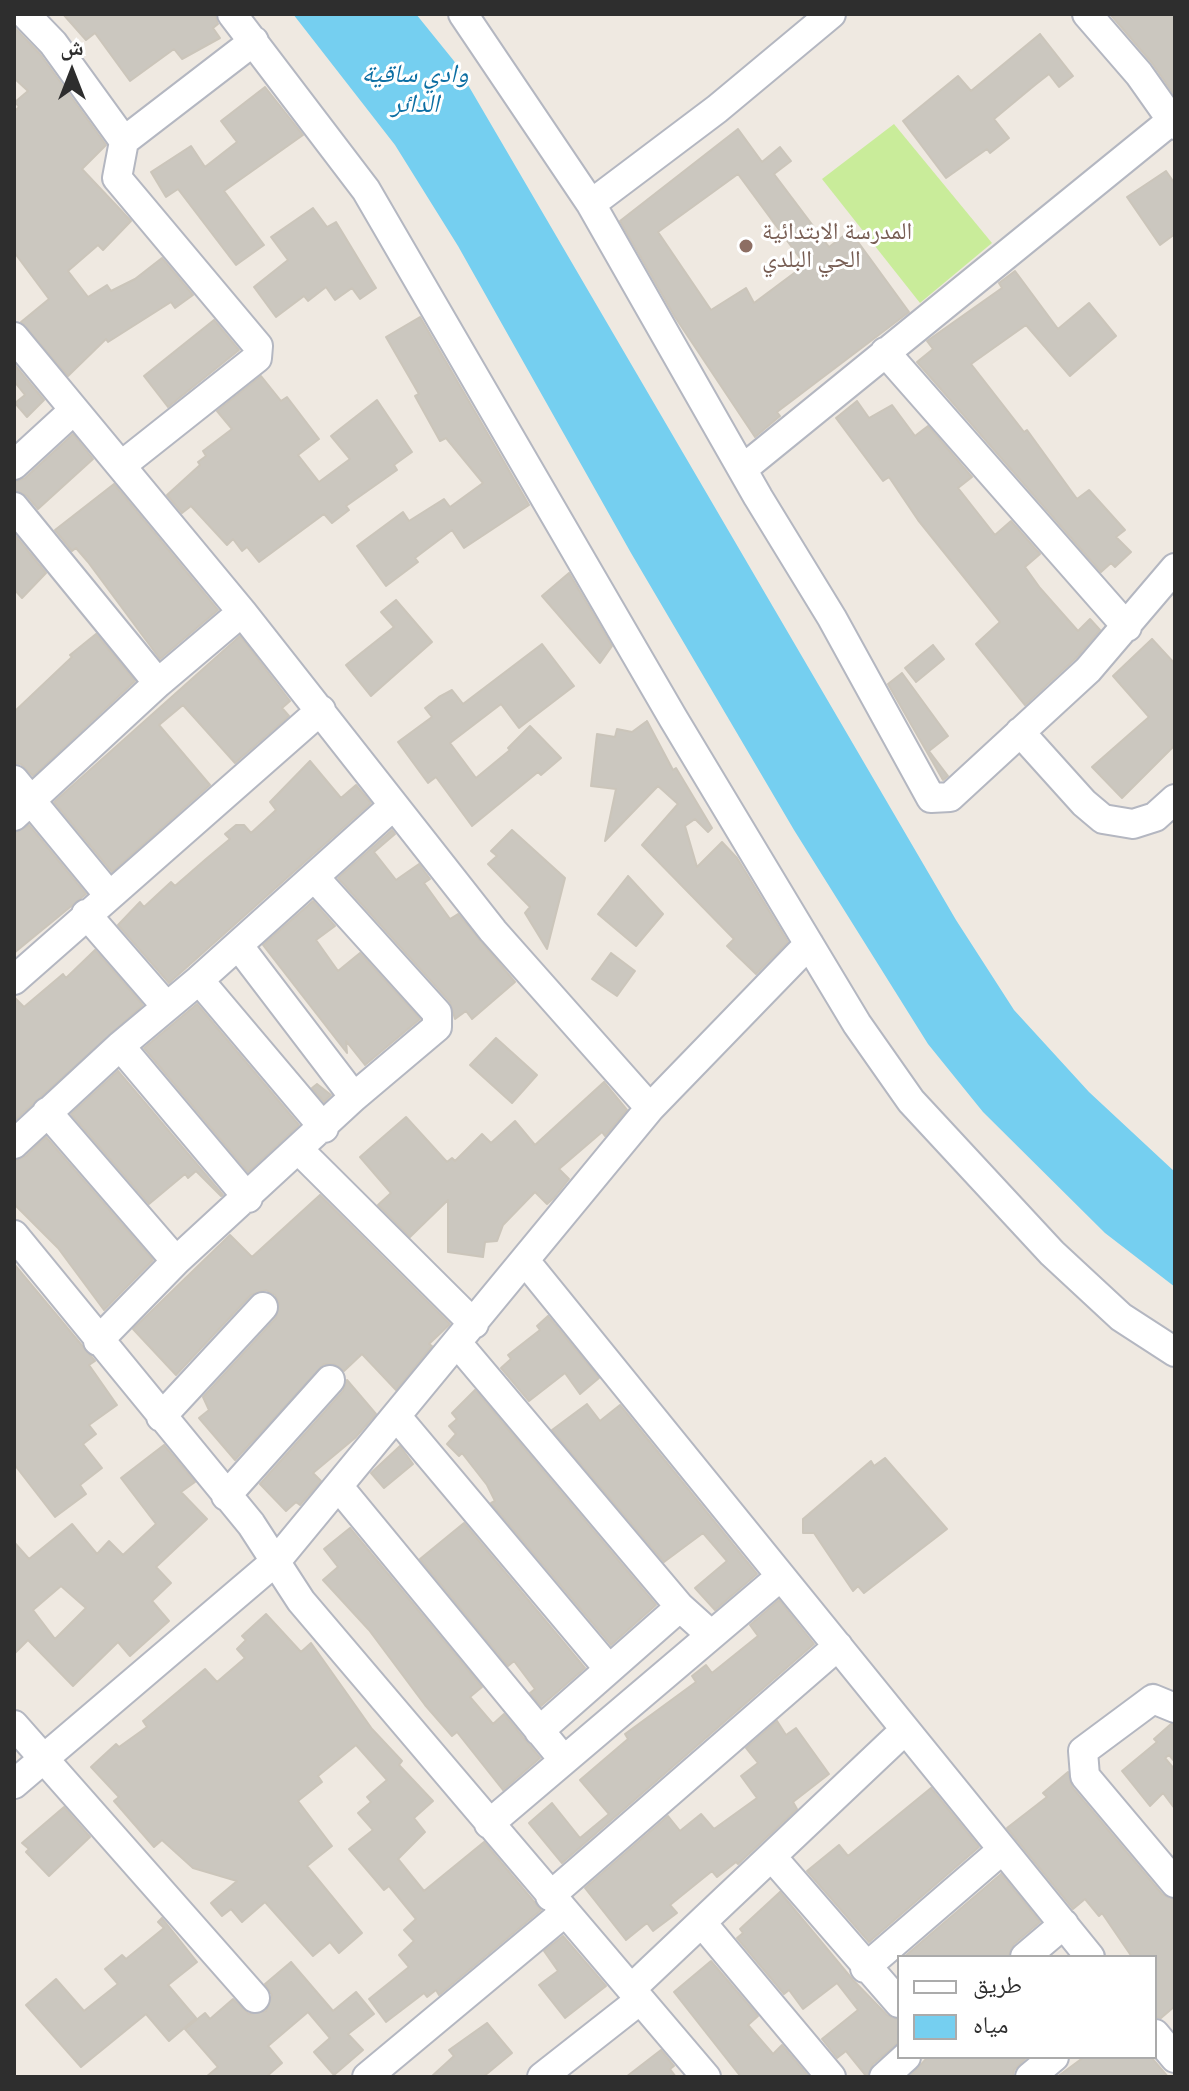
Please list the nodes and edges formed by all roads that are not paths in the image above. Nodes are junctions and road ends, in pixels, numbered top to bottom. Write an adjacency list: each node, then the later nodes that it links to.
1 (25, 14): 8 (street)
2 (232, 14): 6 (street)
3 (463, 14): 9 (street)
4 (831, 14): 9 (street)
5 (1087, 14): 7 (street)
6 (254, 41): 8 (street); 29 (street)
7 (1173, 122): 11 (street)
8 (124, 141): 14 (street)
9 (591, 204): 15 (street)
10 (14, 337): 12 (street)
11 (885, 352): 15 (street); 19 (street)
12 (74, 410): 13 (street); 14 (street)
13 (14, 465)
14 (122, 465): 18 (street)
15 (744, 468): 22 (street)
16 (14, 507): 20 (street)
17 (1175, 568): 19 (street)
18 (242, 612): 20 (street); 21 (street)
19 (1127, 627): 22 (street)
20 (158, 683): 23 (street)
21 (321, 710): 25 (street); 27 (street)
22 (1020, 732): 24 (street)
23 (20, 799): 27 (street)
24 (1175, 799)
25 (393, 806): 26 (street); 36 (street)
26 (315, 878): 30 (street); 35 (street)
27 (108, 894): 28 (street)
28 (86, 914): 31 (street); 33 (street)
29 (809, 944): 36 (street); 48 (street)
30 (238, 945): 32 (street); 35 (street)
31 (14, 980)
32 (199, 980): 33 (street); 38 (street)
33 (166, 1006): 34 (street)
34 (120, 1046): 37 (street); 41 (street)
35 (354, 1097): 38 (street)
36 (650, 1108): 44 (street)
37 (47, 1112): 39 (street); 43 (street)
38 (324, 1128): 40 (street)
39 (14, 1144)
40 (300, 1151): 41 (street); 46 (street)
41 (248, 1198): 43 (street)
42 (14, 1235): 47 (street)
43 (176, 1261): 47 (street)
44 (526, 1262): 46 (street); 55 (street)
45 (263, 1307): 50 (street)
46 (466, 1334): 51 (street); 56 (street)
47 (98, 1341): 50 (street)
48 (1175, 1352)
49 (330, 1380): 53 (street)
50 (161, 1417): 53 (street)
51 (397, 1417): 52 (street); 59 (street)
52 (338, 1486): 54 (street); 63 (street)
53 (226, 1496): 54 (street)
54 (277, 1560): 64 (street); 67 (street)
55 (780, 1577): 57 (street); 58 (street)
56 (680, 1607): 57 (street); 59 (street)
57 (710, 1634): 65 (street)
58 (838, 1646): 62 (street); 71 (street)
59 (608, 1668): 63 (street)
60 (1175, 1708): 70 (street)
61 (14, 1725): 64 (street)
62 (905, 1730): 68 (street); 69 (street)
63 (539, 1731): 65 (street)
64 (43, 1756): 66 (street); 78 (street)
65 (563, 1759): 67 (street)
66 (14, 1784)
67 (489, 1824): 71 (street)
68 (1002, 1850): 73 (street); 76 (street)
69 (772, 1857): 72 (street); 76 (street)
70 (1175, 1883)
71 (558, 1904): 77 (street); 82 (street)
72 (702, 1923): 77 (street); 85 (street)
73 (1064, 1924): 74 (street); 75 (street)
74 (1027, 1955)
75 (1088, 1955)
76 (865, 1968): 79 (street)
77 (636, 1994): 83 (street); 84 (street)
78 (255, 1998)
79 (897, 2001)
80 (904, 2059): 86 (street)
81 (1052, 2059): 87 (street)
82 (367, 2077)
83 (542, 2077)
84 (706, 2077)
85 (831, 2077)
86 (884, 2077)
87 (1030, 2077)

